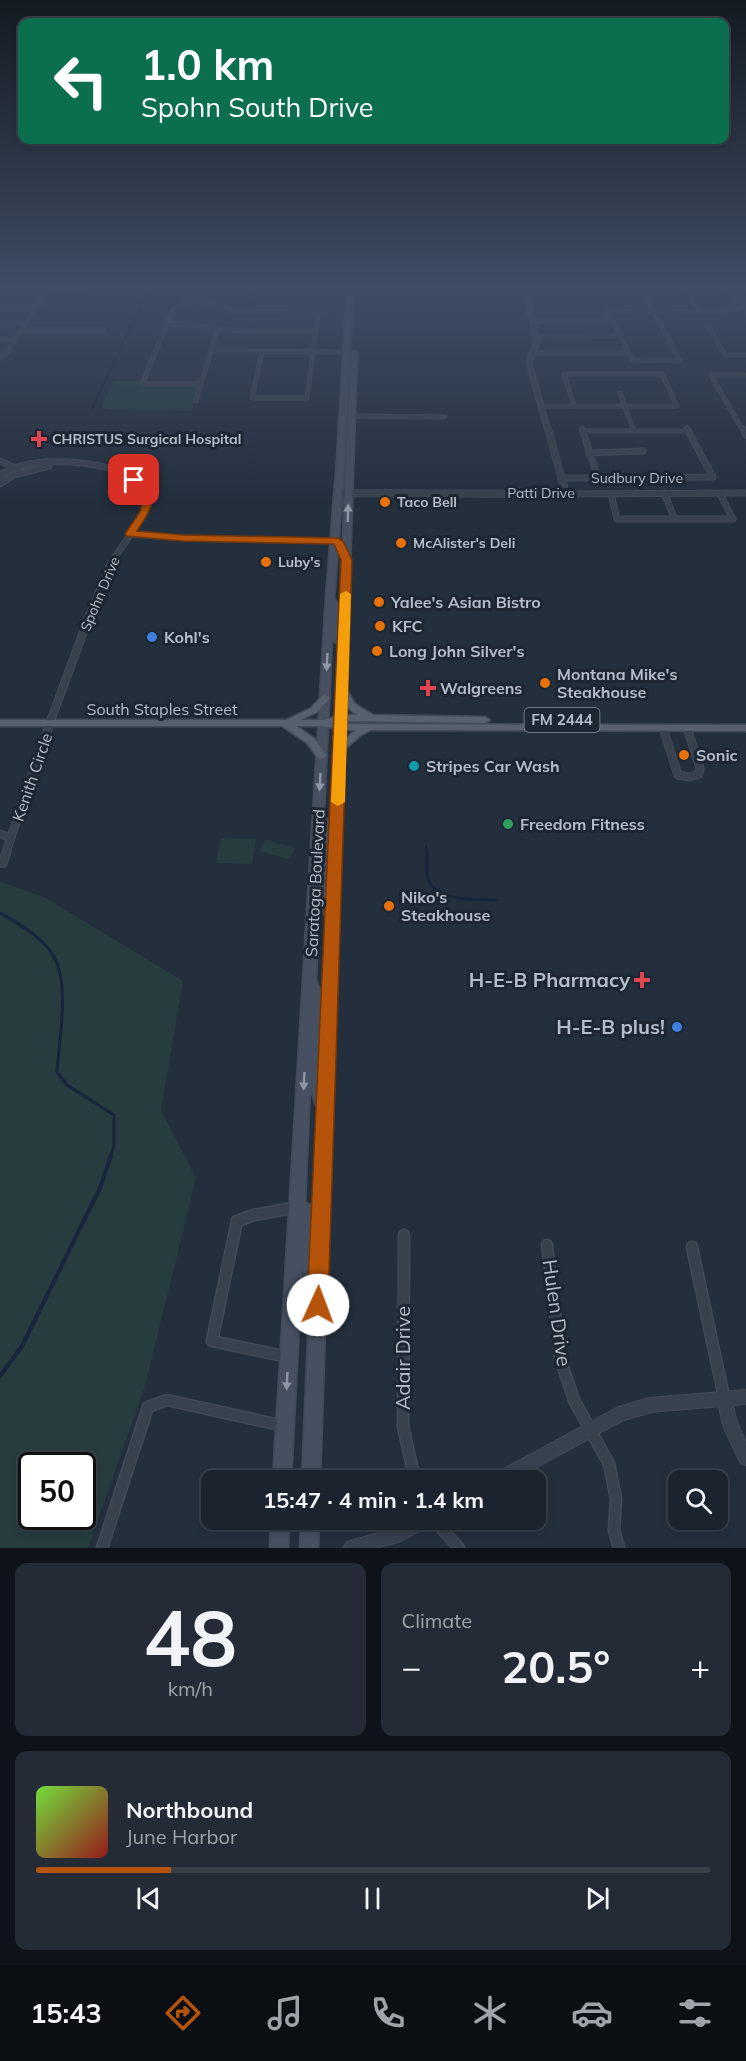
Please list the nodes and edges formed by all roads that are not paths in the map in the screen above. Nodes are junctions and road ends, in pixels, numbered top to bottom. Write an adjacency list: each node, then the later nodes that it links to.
1 (153, 358): 11 (street)
2 (210, 358): 11 (street)
3 (260, 358): 4 (street)
4 (311, 358)
5 (349, 358): 14 (main road, Saratoga Boulevard)
6 (350, 358): 18 (main road, Saratoga Boulevard)
7 (530, 358): 15 (street)
8 (631, 358): 9 (street)
9 (679, 358)
10 (746, 375): 21 (street)
11 (201, 384): 13 (street)
12 (620, 393): 17 (street)
13 (196, 400)
14 (344, 404): 18 (main road); 35 (main road, Saratoga Boulevard)
15 (542, 406): 16 (street); 32 (street)
16 (574, 406): 17 (street); 17 (street)
17 (626, 406): 20 (street)
18 (351, 416): 19 (street); 36 (main road, Saratoga Boulevard)
19 (445, 417)
20 (633, 429): 23 (street); 33 (street, Sudbury Drive)
21 (746, 435)
22 (643, 451): 23 (street)
23 (589, 453): 33 (street)
24 (0, 460): 27 (street)
25 (58, 464): 27 (street); 29 (street); 43 (street, Spohn Drive)
26 (0, 466): 28 (street)
27 (16, 467): 28 (street); 29 (street)
28 (7, 471): 30 (street); 31 (street)
29 (22, 472): 31 (street)
30 (0, 475)
31 (14, 475): 34 (street)
32 (560, 478): 33 (street, Sudbury Drive); 38 (street)
33 (598, 478)
34 (0, 484)
35 (337, 493): 36 (street, Patti Drive); 44 (main road, Saratoga Boulevard)
36 (348, 493): 38 (street, Patti Drive); 45 (main road, Saratoga Boulevard, one-way to 36)
37 (664, 493): 39 (street, Patti Drive); 40 (street, Patti Drive); 42 (street)
38 (566, 494): 39 (street, Patti Drive)
39 (610, 494): 42 (street)
40 (720, 494): 41 (street, Patti Drive); 42 (street)
41 (746, 494)
42 (675, 519)
43 (131, 534): 44 (street); 56 (street, Spohn Drive)
44 (334, 541): 45 (main road); 46 (main road, Saratoga Boulevard)
45 (347, 560): 47 (main road, Saratoga Boulevard)
46 (330, 597): 47 (main road); 49 (main road, Saratoga Boulevard, one-way to 49)
47 (344, 642): 48 (main road, Saratoga Boulevard)
48 (342, 689): 54 (main road, Saratoga Boulevard); 55 (main road)
49 (325, 698): 52 (main road); 53 (main road, Saratoga Boulevard)
50 (600, 720): 55 (main road, South Staples Street / FM 2444); 57 (main road, South Staples Street / FM 2444); 58 (main road)
51 (0, 723): 56 (main road, South Staples Street)
52 (284, 723): 53 (main road, South Staples Street); 56 (main road, South Staples Street); 62 (main road)
53 (324, 723): 54 (main road, South Staples Street / FM 2444); 62 (main road, Saratoga Boulevard)
54 (341, 723): 55 (main road, South Staples Street / FM 2444); 61 (main road, Saratoga Boulevard)
55 (378, 723): 58 (main road, South Staples Street / FM 2444); 61 (main road)
56 (49, 724): 65 (street, Kenith Circle)
57 (744, 726): 60 (main road, South Staples Street / FM 2444)
58 (583, 728): 59 (main road, South Staples Street / FM 2444)
59 (663, 728): 60 (main road, South Staples Street / FM 2444); 60 (street)
60 (687, 728)
61 (340, 748): 67 (main road, Saratoga Boulevard)
62 (322, 756): 63 (main road, Saratoga Boulevard, one-way to 63)
63 (319, 812): 67 (main road); 68 (main road, Saratoga Boulevard)
64 (0, 834): 65 (street)
65 (11, 838): 66 (street, Kenith Circle)
66 (3, 863)
67 (335, 868): 69 (main road, Saratoga Boulevard)
68 (315, 869): 69 (main road); 70 (main road, Saratoga Boulevard)
69 (333, 920): 71 (main road, Saratoga Boulevard)
70 (309, 980): 71 (main road); 72 (main road, Saratoga Boulevard)
71 (328, 1038): 73 (main road, Saratoga Boulevard)
72 (306, 1044): 73 (main road); 74 (main road, Saratoga Boulevard, one-way to 74)
73 (325, 1115): 78 (main road, Saratoga Boulevard)
74 (297, 1208): 78 (main road); 79 (main road, Saratoga Boulevard); 79 (street)
75 (404, 1235): 87 (street, Adair Drive)
76 (548, 1245): 83 (street, Hulen Drive)
77 (692, 1247): 80 (street)
78 (318, 1305): 86 (main road, Saratoga Boulevard)
79 (288, 1358): 82 (main road, Saratoga Boulevard, one-way to 82)
80 (724, 1397): 81 (street); 83 (street); 84 (street)
81 (746, 1397)
82 (284, 1426): 85 (main road, Saratoga Boulevard); 93 (street)
83 (590, 1430): 88 (street); 98 (street, Hulen Drive)
84 (746, 1458)
85 (282, 1470)
86 (311, 1470)
87 (410, 1470)
88 (516, 1470)
89 (280, 1530): 94 (main road)
90 (310, 1530): 95 (main road)
91 (406, 1530): 96 (street)
92 (443, 1530): 97 (street)
93 (102, 1548)
94 (279, 1548)
95 (309, 1548)
96 (351, 1548)
97 (459, 1548)
98 (619, 1548)

